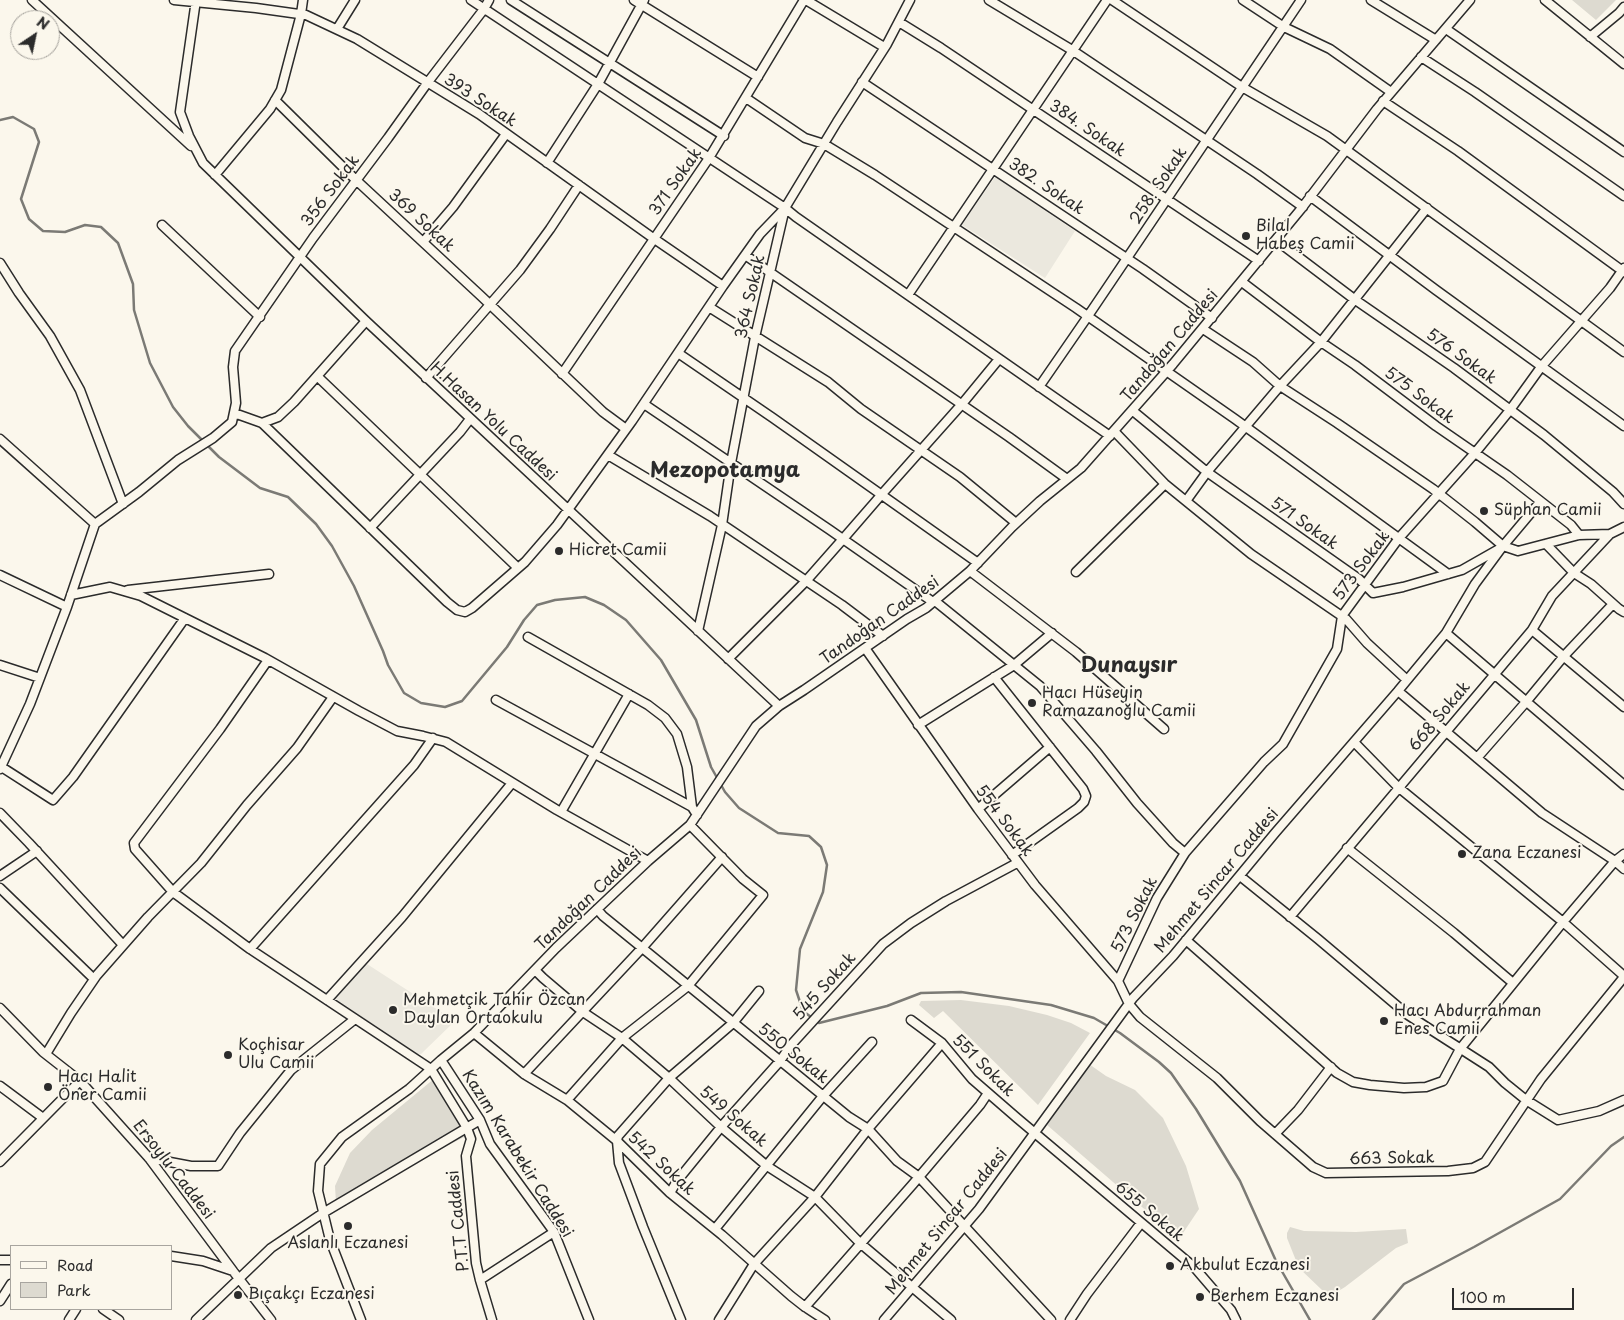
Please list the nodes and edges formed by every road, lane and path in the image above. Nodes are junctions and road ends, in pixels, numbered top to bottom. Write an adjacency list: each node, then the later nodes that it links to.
1 (32, 0): 49 (street)
2 (174, 0): 19 (street, 393 Sokak)
3 (303, 0): 23 (street)
4 (355, 0): 27 (street)
5 (471, 0): 22 (street)
6 (489, 0): 22 (street, 356 Sokak)
7 (511, 0): 33 (street)
8 (634, 0): 20 (street)
9 (805, 0): 30 (street); 35 (street, 371 Sokak)
10 (910, 0): 24 (street, 364 Sokak)
11 (989, 0): 31 (street)
12 (1107, 0): 31 (street)
13 (1112, 0): 39 (street)
14 (1243, 0): 25 (street)
15 (1301, 0): 25 (street, 258. Sokak)
16 (1371, 0): 29 (street)
17 (1470, 0): 26 (street, Tandoğan Caddesi)
18 (1545, 0): 28 (street)
19 (196, 1): 23 (street, 393 Sokak); 49 (street)
20 (642, 2): 33 (street); 35 (street)
21 (1624, 7): 28 (street)
22 (484, 9): 36 (street, 356 Sokak); 38 (street)
23 (301, 14): 27 (street, 393 Sokak); 42 (street)
24 (898, 22): 30 (street, 364 Sokak); 44 (street, 384. Sokak)
25 (1284, 27): 39 (street, 258. Sokak); 40 (street)
26 (1446, 29): 29 (street, Tandoğan Caddesi); 51 (street)
27 (337, 30): 36 (street, 393 Sokak)
28 (1590, 37): 34 (street)
29 (1436, 40): 32 (street, Tandoğan Caddesi)
30 (884, 48): 37 (street, 364 Sokak)
31 (1072, 50): 44 (street); 47 (street)
32 (1421, 57): 40 (street, Tandoğan Caddesi); 59 (street)
33 (610, 62): 38 (street); 46 (street)
34 (1624, 64)
35 (758, 77): 41 (street, 371 Sokak)
36 (428, 82): 45 (street, 393 Sokak); 56 (street, 356 Sokak)
37 (862, 82): 48 (street, 364 Sokak); 54 (street, 382. Sokak)
38 (598, 84): 52 (street); 53 (street)
39 (1242, 86): 47 (street, 258. Sokak); 50 (street)
40 (1391, 92): 43 (street, Tandoğan Caddesi)
41 (746, 98): 46 (street, 371 Sokak); 48 (street)
42 (275, 100): 55 (street); 56 (street, 369 Sokak)
43 (1384, 101): 50 (street, Tandoğan Caddesi); 75 (street)
44 (1033, 110): 54 (street); 60 (street, 384. Sokak)
45 (506, 134): 53 (street, 393 Sokak); 68 (street)
46 (724, 136): 52 (street, 371 Sokak)
47 (1206, 140): 60 (street, 258. Sokak); 61 (street)
48 (824, 144): 62 (street, 364 Sokak); 65 (street)
49 (196, 150): 55 (street, H.Hasan Yolu Caddesi)
50 (1346, 150): 58 (street, Tandoğan Caddesi); 63 (street)
51 (1624, 152)
52 (710, 158): 62 (street); 66 (street, 371 Sokak)
53 (547, 163): 57 (street, 393 Sokak)
54 (992, 168): 65 (street); 72 (street, 382. Sokak)
55 (215, 175): 71 (street, H.Hasan Yolu Caddesi)
56 (356, 180): 68 (street, 369 Sokak); 71 (street, 356 Sokak)
57 (579, 186): 66 (street, 393 Sokak); 81 (street)
58 (1310, 196): 61 (street, Tandoğan Caddesi); 70 (street)
59 (1624, 196)
60 (1166, 199): 72 (street, 258. Sokak); 73 (street, 384. Sokak)
61 (1303, 207): 67 (street, Tandoğan Caddesi)
62 (786, 208): 69 (street); 76 (street, 364 Sokak); 79 (street)
63 (1427, 208): 70 (street); 87 (street)
64 (162, 225): 84 (street)
65 (953, 227): 79 (street); 83 (street)
66 (653, 238): 78 (street, 393 Sokak); 96 (street, 371 Sokak)
67 (1276, 240): 73 (street, Tandoğan Caddesi); 80 (street, 576 Sokak)
68 (423, 242): 81 (street, 369 Sokak)
69 (745, 255): 76 (street); 78 (street)
70 (1390, 255): 80 (street); 94 (street)
71 (300, 257): 84 (street, 356 Sokak); 86 (street, H.Hasan Yolu Caddesi)
72 (1127, 258): 83 (street, 258. Sokak); 85 (street, 382. Sokak)
73 (1259, 261): 77 (street, Tandoğan Caddesi)
74 (1, 269): 126 (street)
75 (1623, 270): 87 (street, 573 Sokak)
76 (771, 274): 89 (street, 364 Sokak); 103 (street)
77 (1242, 282): 85 (street, Tandoğan Caddesi); 90 (street, 575 Sokak)
78 (723, 286): 82 (street)
79 (908, 295): 93 (street)
80 (1354, 298): 90 (street); 104 (street, 576 Sokak)
81 (491, 305): 96 (street, 369 Sokak); 98 (street)
82 (709, 307): 89 (street); 92 (street)
83 (1088, 316): 95 (street); 100 (street, 258. Sokak)
84 (260, 317): 106 (street, 356 Sokak)
85 (1212, 318): 88 (street, Tandoğan Caddesi)
86 (366, 321): 97 (street); 98 (street, H.Hasan Yolu Caddesi)
87 (1581, 321): 91 (street); 94 (street, 573 Sokak)
88 (1203, 329): 95 (street, Tandoğan Caddesi); 99 (street)
89 (755, 337): 101 (street, 364 Sokak); 114 (street)
90 (1321, 342): 99 (street); 115 (street, 575 Sokak)
91 (1624, 352)
92 (678, 353): 101 (street); 102 (street)
93 (999, 359): 100 (street); 103 (street)
94 (1542, 367): 104 (street, 573 Sokak); 109 (street)
95 (1168, 371): 105 (street, Tandoğan Caddesi); 110 (street)
96 (562, 374): 111 (street, 369 Sokak)
97 (317, 376): 108 (street); 119 (street)
98 (426, 378): 107 (street, H.Hasan Yolu Caddesi)
99 (1280, 386): 110 (street); 122 (street)
100 (1039, 387): 112 (street)
101 (744, 398): 117 (street, 364 Sokak); 123 (street)
102 (644, 404): 111 (street); 117 (street)
103 (962, 404): 114 (street); 120 (street)
104 (1510, 410): 115 (street, 573 Sokak); 127 (street, 576 Sokak)
105 (1133, 411): 112 (street, Tandoğan Caddesi); 118 (street, 571 Sokak)
106 (234, 413): 108 (street); 126 (street)
107 (470, 419): 119 (street); 128 (street, H.Hasan Yolu Caddesi)
108 (262, 423): 133 (street)
109 (1624, 426)
110 (1246, 427): 118 (street); 136 (street)
111 (626, 429): 116 (street)
112 (1112, 434): 120 (street, Tandoğan Caddesi); 121 (street)
113 (0, 438): 130 (street)
114 (921, 450): 123 (street); 129 (street)
115 (1475, 453): 122 (street, 573 Sokak); 125 (street, 575 Sokak)
116 (608, 455): 128 (street); 131 (street)
117 (731, 463): 131 (street, 364 Sokak); 137 (street)
118 (1208, 472): 124 (street); 149 (street, 571 Sokak)
119 (420, 475): 133 (street); 141 (street)
120 (1067, 479): 129 (street, Tandoğan Caddesi)
121 (1165, 484): 124 (street); 143 (street)
122 (1438, 493): 136 (street, 573 Sokak); 139 (street)
123 (882, 494): 137 (street); 140 (street)
124 (1186, 501): 156 (street)
125 (1540, 502): 135 (street, 575 Sokak); 139 (street)
126 (122, 504): 130 (street)
127 (1624, 504)
128 (568, 510): 141 (street); 159 (street, H.Hasan Yolu Caddesi)
129 (1016, 523): 140 (street, Tandoğan Caddesi)
130 (95, 524): 151 (street)
131 (722, 525): 148 (street); 159 (street, 364 Sokak)
132 (1624, 527): 134 (street)
133 (370, 528): 141 (street)
134 (1610, 534): 135 (street); 144 (street, 668 Sokak)
135 (1579, 535): 138 (street)
136 (1400, 538): 146 (street); 149 (street, 573 Sokak)
137 (843, 539): 148 (street); 152 (street)
138 (1546, 544): 139 (street); 144 (street)
139 (1503, 546): 146 (street, 571 Sokak); 160 (street, Mehmet Sincar Caddesi)
140 (978, 563): 142 (street, Tandoğan Caddesi)
141 (518, 568)
142 (970, 571): 152 (street, Tandoğan Caddesi); 161 (street)
143 (1076, 572)
144 (1574, 573): 153 (street); 158 (street, 668 Sokak)
145 (269, 574): 150 (street)
146 (1448, 574): 149 (street, 571 Sokak)
147 (0, 575): 154 (street)
148 (806, 581): 162 (street); 166 (street)
149 (1364, 585): 156 (street, 573 Sokak)
150 (123, 591): 151 (street); 157 (street)
151 (71, 595): 154 (street)
152 (934, 601): 162 (street, Tandoğan Caddesi); 169 (street)
153 (1613, 604): 155 (street); 165 (street)
154 (67, 607): 172 (street)
155 (1624, 612)
156 (1342, 616): 173 (street); 201 (street, 573 Sokak)
157 (185, 618): 167 (street); 189 (street)
158 (1532, 630): 165 (street); 170 (street, 668 Sokak)
159 (698, 631): 166 (street, H.Hasan Yolu Caddesi)
160 (1446, 632): 170 (street); 173 (street, Mehmet Sincar Caddesi)
161 (1052, 633): 169 (street); 182 (street)
162 (883, 636): 164 (street, Tandoğan Caddesi)
163 (528, 637): 175 (street)
164 (865, 648): 179 (street, Tandoğan Caddesi); 181 (street, 554 Sokak)
165 (1564, 656): 178 (street); 180 (street)
166 (728, 659): 179 (street, H.Hasan Yolu Caddesi)
167 (268, 660): 176 (street); 212 (street)
168 (0, 665): 172 (street)
169 (1014, 665): 171 (street); 201 (street)
170 (1494, 675): 178 (street); 183 (street, 668 Sokak)
171 (994, 677): 181 (street); 186 (street)
172 (40, 678): 189 (street)
173 (1407, 680): 174 (street, Mehmet Sincar Caddesi)
174 (1398, 692): 183 (street); 185 (street, Mehmet Sincar Caddesi)
175 (629, 694): 187 (street); 193 (street)
176 (333, 696): 184 (street); 212 (street)
177 (496, 700): 187 (street)
178 (1526, 702): 188 (street); 191 (street)
179 (779, 706): 197 (street, Tandoğan Caddesi)
180 (1624, 707)
181 (918, 725): 194 (street, 554 Sokak)
182 (1164, 729)
183 (1447, 732): 188 (street); 192 (street, 668 Sokak)
184 (433, 738): 190 (street); 219 (street)
185 (1354, 742): 192 (street); 210 (street, Mehmet Sincar Caddesi)
186 (1050, 747): 194 (street); 203 (street)
187 (595, 755): 193 (street); 195 (street)
188 (1477, 758): 206 (street)
189 (0, 767)
190 (512, 783): 195 (street); 227 (street)
191 (1624, 785)
192 (1398, 787): 199 (street, 668 Sokak); 215 (street)
193 (692, 807): 197 (street)
194 (978, 809): 203 (street, 554 Sokak)
195 (561, 812): 205 (street)
196 (0, 813): 200 (street)
197 (696, 815): 198 (street, Tandoğan Caddesi)
198 (690, 825): 204 (street); 205 (street, Tandoğan Caddesi)
199 (1347, 848): 214 (street, 668 Sokak); 224 (street)
200 (37, 851): 209 (street); 217 (street)
201 (1185, 853): 223 (street, 573 Sokak)
202 (1624, 854): 206 (street)
203 (1012, 855): 207 (street, 554 Sokak)
204 (722, 857): 218 (street); 225 (street)
205 (648, 861): 213 (street, Tandoğan Caddesi)
206 (1615, 861): 208 (street); 215 (street)
207 (1017, 863): 223 (street, 554 Sokak); 241 (street, 545 Sokak)
208 (1624, 869)
209 (0, 876)
210 (1240, 876): 214 (street); 216 (street, Mehmet Sincar Caddesi)
211 (0, 888): 222 (street)
212 (173, 892): 217 (street); 219 (street)
213 (597, 909): 218 (street, 550 Sokak); 220 (street, Tandoğan Caddesi)
214 (1290, 917): 238 (street)
215 (1562, 922): 221 (street); 224 (street)
216 (1186, 940): 228 (street, Mehmet Sincar Caddesi); 242 (street)
217 (123, 945): 222 (street)
218 (642, 948): 225 (street, 550 Sokak); 230 (street)
219 (250, 950): 227 (street)
220 (535, 970): 230 (street, 549 Sokak); 234 (street, Tandoğan Caddesi)
221 (1624, 976): 251 (street, 663 Sokak)
222 (94, 979): 239 (street)
223 (1118, 981): 228 (street, 554 Sokak)
224 (1513, 983): 238 (street)
225 (688, 986): 233 (street, 550 Sokak); 235 (street)
226 (760, 991): 233 (street)
227 (327, 1000): 231 (street)
228 (1128, 1004): 258 (street, Mehmet Sincar Caddesi); 259 (street, 663 Sokak)
229 (0, 1008): 239 (street, Ersoylu Caddesi)
230 (583, 1012): 235 (street, 549 Sokak); 244 (street)
231 (355, 1018): 243 (street); 261 (street)
232 (911, 1020): 237 (street, 551 Sokak)
233 (733, 1023): 241 (street, 550 Sokak); 245 (street)
234 (474, 1033): 240 (street, Tandoğan Caddesi); 244 (street, 542 Sokak)
235 (622, 1038): 245 (street, 549 Sokak); 250 (street)
236 (872, 1042): 249 (street)
237 (942, 1044): 248 (street, 551 Sokak); 257 (street)
238 (1460, 1049): 242 (street); 251 (street)
239 (46, 1054): 246 (street, Ersoylu Caddesi)
240 (441, 1060): 243 (street, Tandoğan Caddesi); 254 (street, Kazım Karabekir Caddesi)
241 (780, 1061): 249 (street, 550 Sokak); 255 (street, 545 Sokak)
242 (1331, 1067): 259 (street)
243 (431, 1069): 256 (street); 267 (street, Tandoğan Caddesi)
244 (524, 1074): 250 (street, 542 Sokak)
245 (669, 1078): 255 (street, 549 Sokak); 260 (street)
246 (80, 1081): 253 (street); 261 (street, Ersoylu Caddesi)
247 (0, 1086): 253 (street)
248 (988, 1093): 258 (street, 551 Sokak); 264 (street)
249 (823, 1096): 257 (street, 550 Sokak); 263 (street)
250 (567, 1100): 260 (street, 542 Sokak)
251 (1526, 1100): 252 (street); 259 (street, 663 Sokak)
252 (1624, 1100)
253 (43, 1118): 262 (street)
254 (480, 1120): 256 (street); 271 (street, Kazım Karabekir Caddesi)
255 (721, 1127): 263 (street, 549 Sokak); 265 (street, 545 Sokak)
256 (468, 1128): 267 (street); 277 (street, P.T.T Caddesi)
257 (868, 1129): 264 (street, 550 Sokak); 266 (street)
258 (1035, 1134): 268 (street, 655 Sokak); 269 (street, Mehmet Sincar Caddesi)
259 (1275, 1134)
260 (617, 1141): 265 (street, 542 Sokak); 290 (street)
261 (149, 1158): 275 (street, Ersoylu Caddesi)
262 (0, 1162)
263 (768, 1166): 266 (street, 549 Sokak); 270 (street)
264 (919, 1177): 269 (street, 550 Sokak); 272 (street)
265 (670, 1193): 270 (street, 542 Sokak)
266 (815, 1197): 272 (street, 549 Sokak); 274 (street)
267 (323, 1213): 276 (street); 287 (street, Tandoğan Caddesi)
268 (1141, 1223): 283 (street); 296 (street, 655 Sokak)
269 (964, 1226): 279 (street, Mehmet Sincar Caddesi); 295 (street, 550 Sokak)
270 (715, 1229): 274 (street, 542 Sokak)
271 (554, 1232): 277 (street); 289 (street, Kazım Karabekir Caddesi)
272 (860, 1243): 279 (street, 549 Sokak); 281 (street)
273 (172, 1256): 275 (street)
274 (754, 1264): 281 (street, 542 Sokak); 291 (street)
275 (233, 1270): 276 (street, Ersoylu Caddesi)
276 (239, 1278): 285 (street); 286 (street, Ersoylu Caddesi)
277 (480, 1280): 288 (street, P.T.T Caddesi)
278 (10, 1286): 280 (street)
279 (912, 1287): 293 (street, Mehmet Sincar Caddesi); 294 (street, 549 Sokak)
280 (0, 1301)
281 (804, 1308): 292 (street, 542 Sokak)
282 (104, 1310): 284 (street)
283 (1074, 1318)
284 (119, 1320)
285 (196, 1320)
286 (271, 1320)
287 (361, 1320)
288 (492, 1320)
289 (589, 1320)
290 (681, 1320)
291 (719, 1320)
292 (825, 1320)
293 (884, 1320)
294 (951, 1320)
295 (1051, 1320)
296 (1236, 1320)

